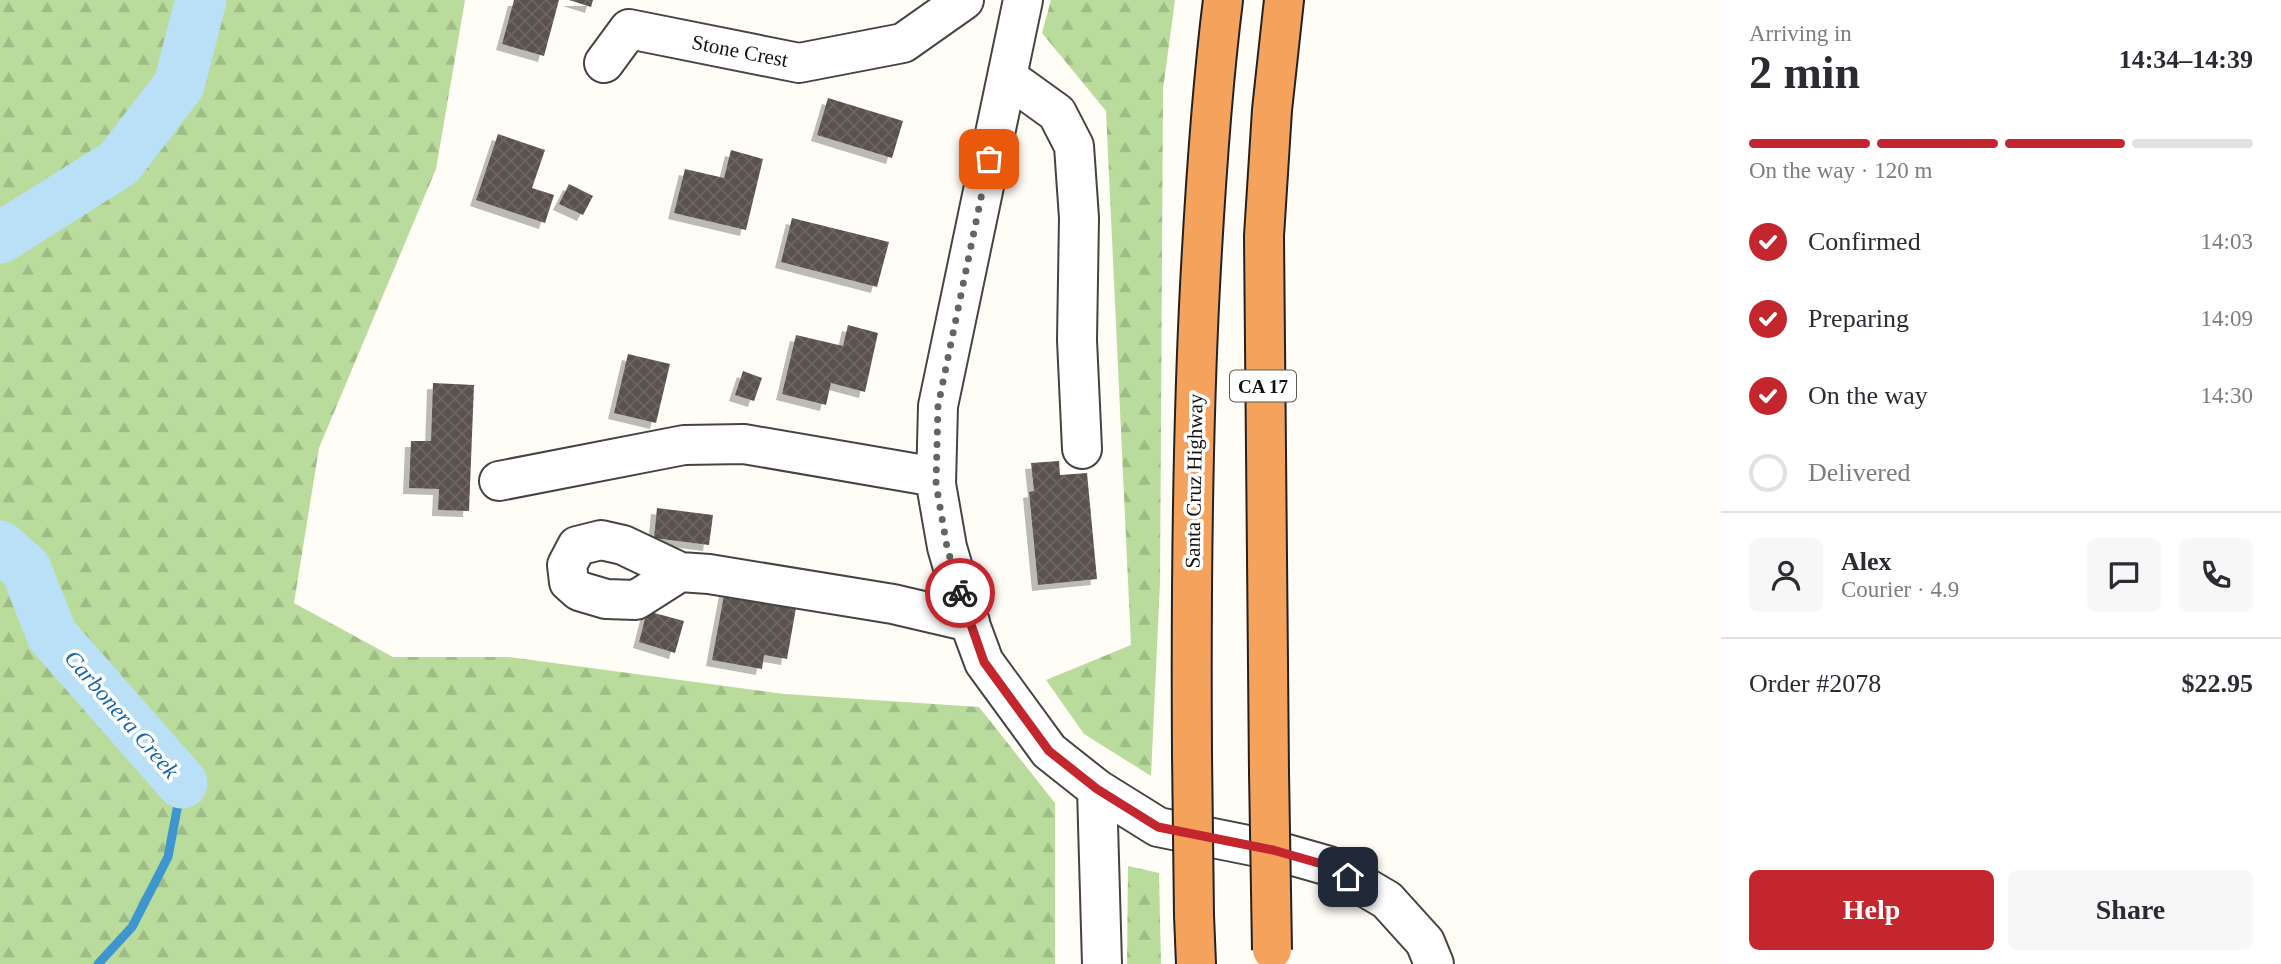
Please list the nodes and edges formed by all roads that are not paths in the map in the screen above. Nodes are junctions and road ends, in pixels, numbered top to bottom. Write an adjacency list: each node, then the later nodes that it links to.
1 (964, 0): 5 (street, Stone Crest)
2 (1023, 0): 6 (street)
3 (1223, 0): 15 (highway, Santa Cruz Highway, bridge)
4 (1284, 0): 13 (highway, CA 17, bridge)
5 (604, 63)
6 (1007, 77): 7 (street); 8 (street)
7 (1082, 449)
8 (936, 477): 9 (street); 11 (street)
9 (499, 481)
10 (680, 572): 11 (street)
11 (970, 622): 12 (street)
12 (1097, 789): 14 (street); 16 (street)
13 (1272, 957)
14 (1102, 964)
15 (1196, 964)
16 (1434, 964)

